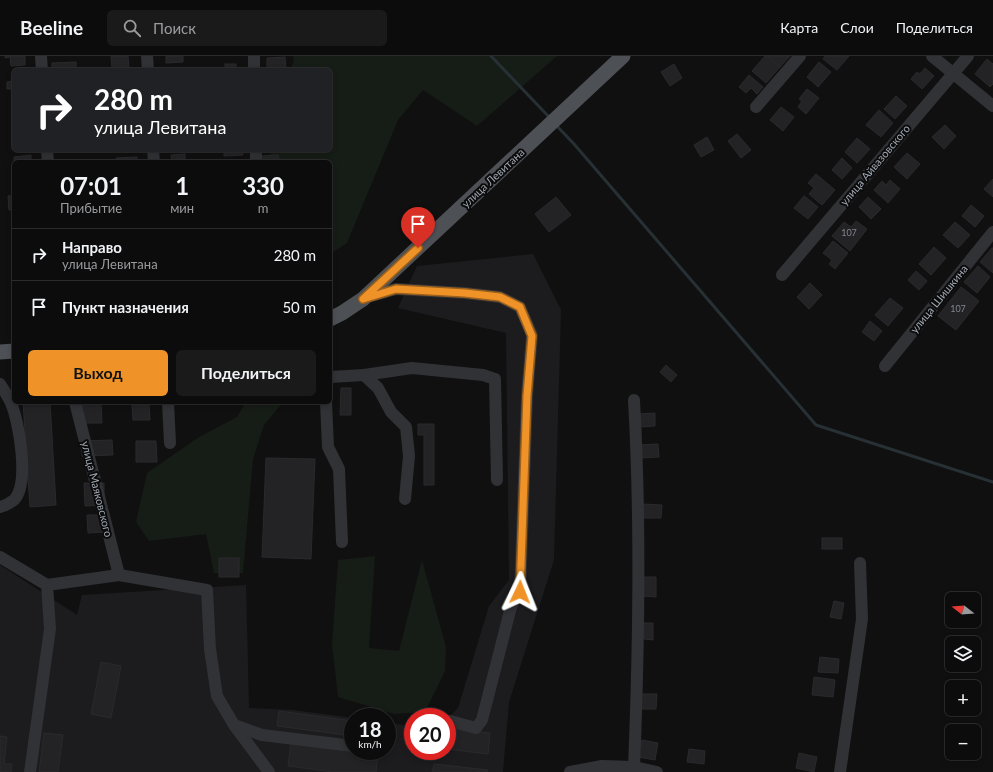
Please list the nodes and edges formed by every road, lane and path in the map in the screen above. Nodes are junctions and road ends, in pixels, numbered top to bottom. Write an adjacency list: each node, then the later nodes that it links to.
1 (41, 56): 8 (street)
2 (147, 56): 9 (street)
3 (254, 56): 10 (street)
4 (623, 56): 16 (main road, улица Левитана)
5 (800, 56): 13 (street)
6 (932, 56): 11 (street)
7 (968, 56): 11 (street, улица Айвазовского)
8 (42, 68)
9 (148, 68)
10 (254, 68)
11 (954, 73): 12 (street); 15 (street, улица Айвазовского)
12 (993, 106)
13 (756, 107)
14 (993, 232): 20 (street, улица Шишкина)
15 (782, 275)
16 (363, 299): 17 (main road, улица Левитана); 37 (street)
17 (332, 318)
18 (12, 351): 19 (main road)
19 (0, 352)
20 (884, 366)
21 (364, 375): 22 (street); 29 (street); 30 (street)
22 (332, 377)
23 (0, 384): 31 (street)
24 (634, 400): 40 (street)
25 (76, 404): 35 (street, улица Маяковского)
26 (168, 404): 28 (street)
27 (326, 404): 32 (street)
28 (170, 443)
29 (497, 480)
30 (405, 499)
31 (0, 507)
32 (342, 542)
33 (0, 557): 36 (street)
34 (860, 563): 45 (street)
35 (119, 575): 36 (street); 38 (street)
36 (47, 585): 41 (street)
37 (456, 723)
38 (234, 724): 39 (street); 42 (street)
39 (344, 745)
40 (634, 767): 43 (street); 44 (street)
41 (30, 772)
42 (269, 772)
43 (570, 772)
44 (657, 772)
45 (840, 772)

